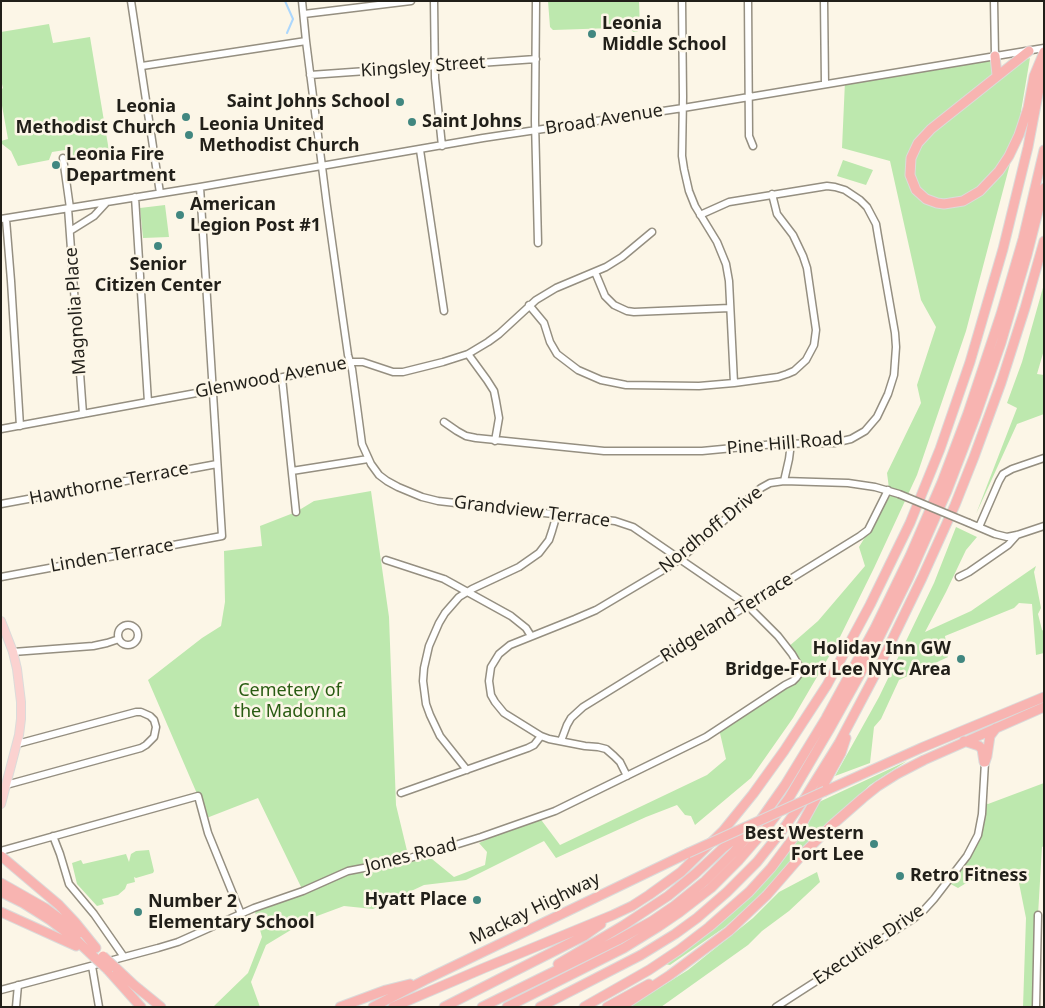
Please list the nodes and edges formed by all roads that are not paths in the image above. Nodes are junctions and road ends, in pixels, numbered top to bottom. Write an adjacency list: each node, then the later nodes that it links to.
1 (131, 1): 17 (street)
2 (302, 1): 10 (street)
3 (411, 1): 10 (street)
4 (434, 1): 18 (street)
5 (536, 1): 16 (street)
6 (682, 1): 23 (street)
7 (748, 1): 22 (street)
8 (824, 1): 21 (street)
9 (994, 1): 14 (street)
10 (304, 14): 11 (street)
11 (306, 41): 17 (street); 19 (street)
12 (1044, 48): 13 (street, Broad Avenue)
13 (1029, 51): 14 (street, Broad Avenue); 20 (highway)
14 (995, 56): 20 (highway); 21 (street, Broad Avenue)
15 (1043, 58): 20 (highway); 106 (highway)
16 (536, 59): 18 (street, Kingsley Street); 24 (street)
17 (142, 66): 33 (street)
18 (435, 66): 19 (street, Kingsley Street); 25 (street)
19 (310, 75): 30 (street)
20 (997, 76)
21 (825, 84): 22 (street, Broad Avenue)
22 (749, 96): 23 (street, Broad Avenue); 26 (street)
23 (683, 108): 24 (street, Broad Avenue); 38 (street)
24 (536, 130): 25 (street, Broad Avenue); 43 (street)
25 (442, 146): 27 (street, Broad Avenue)
26 (753, 146)
27 (420, 150): 30 (street, Broad Avenue); 47 (street)
28 (1044, 150): 116 (highway)
29 (63, 158): 37 (street, Magnolia Place)
30 (322, 166): 31 (street, Broad Avenue); 49 (street)
31 (200, 187): 33 (street, Broad Avenue); 52 (street)
32 (1044, 188): 118 (highway)
33 (160, 193): 35 (street, Broad Avenue)
34 (772, 194): 38 (street, Pine Hill Road); 51 (street); 59 (street, Pine Hill Road)
35 (135, 197): 36 (street, Broad Avenue); 53 (street)
36 (106, 202): 37 (street, Broad Avenue); 40 (street)
37 (69, 208): 39 (street, Broad Avenue); 40 (street, Magnolia Place)
38 (700, 215): 46 (street)
39 (4, 219): 56 (street)
40 (70, 231): 54 (street, Magnolia Place)
41 (652, 232): 44 (street, Glenwood Avenue)
42 (1044, 241): 85 (highway)
43 (538, 243)
44 (595, 272): 45 (street, Glenwood Avenue); 46 (street)
45 (530, 305): 48 (street, Glenwood Avenue); 51 (street)
46 (730, 308): 51 (street)
47 (444, 311)
48 (468, 354): 49 (street, Glenwood Avenue); 58 (street)
49 (350, 362): 50 (street, Glenwood Avenue); 61 (street)
50 (282, 378): 52 (street, Glenwood Avenue); 63 (street)
51 (734, 383)
52 (213, 390): 53 (street, Glenwood Avenue); 62 (street)
53 (148, 402): 54 (street, Glenwood Avenue)
54 (83, 414): 56 (street, Glenwood Avenue)
55 (444, 422): 58 (street, Pine Hill Road)
56 (20, 426): 57 (street, Glenwood Avenue)
57 (1, 429)
58 (495, 441): 59 (street, Pine Hill Road)
59 (791, 443): 64 (street, Nordhoff Drive)
60 (1044, 458): 70 (street)
61 (368, 460): 63 (street); 68 (street, Grandview Terrace)
62 (217, 464): 66 (street, Hawthorne Terrace); 74 (street, Linden Terrace)
63 (292, 471): 67 (street)
64 (784, 481): 65 (street); 72 (street, Nordhoff Drive)
65 (888, 490): 70 (street, bridge); 77 (street, Ridgeland Terrace)
66 (1, 504)
67 (296, 512)
68 (557, 514): 72 (street, Grandview Terrace); 76 (street)
69 (1044, 526): 71 (street)
70 (979, 527): 71 (street)
71 (1017, 535): 75 (street)
72 (680, 559): 77 (street, Grandview Terrace); 79 (street, Nordhoff Drive)
73 (386, 560): 76 (street)
74 (1, 577)
75 (959, 577)
76 (467, 592): 79 (street); 92 (street)
77 (748, 605): 82 (street, Grandview Terrace); 88 (street, Ridgeland Terrace)
78 (1, 621): 81 (main road)
79 (531, 636): 87 (street, Nordhoff Drive)
80 (119, 639): 81 (street)
81 (13, 652): 90 (main road)
82 (799, 674): 94 (street, Jones Road)
83 (1044, 697): 98 (highway, bridge)
84 (1044, 707): 86 (highway)
85 (853, 717): 133 (highway); 134 (highway)
86 (997, 726): 89 (highway); 91 (highway)
87 (541, 736): 88 (street, Nordhoff Drive); 92 (street)
88 (561, 741): 94 (street, Nordhoff Drive)
89 (964, 741): 91 (highway); 113 (highway)
90 (17, 744): 93 (main road); 95 (street)
91 (984, 762): 137 (street, Executive Drive)
92 (466, 770): 96 (street)
93 (5, 774): 95 (main road)
94 (627, 776): 105 (street, Jones Road)
95 (6, 784): 97 (main road)
96 (401, 792)
97 (1, 804)
98 (755, 823): 115 (highway, Mackay Highway, bridge); 116 (highway, bridge)
99 (53, 836): 100 (street); 105 (street); 109 (street)
100 (1, 851)
101 (1, 856): 108 (highway)
102 (1, 883): 108 (highway)
103 (1, 892): 110 (highway)
104 (1, 912): 110 (highway)
105 (241, 914): 109 (street, Jones Road)
106 (613, 915): 111 (highway); 129 (highway)
107 (1038, 915): 138 (street)
108 (96, 948): 110 (highway)
109 (124, 957): 110 (street, Jones Road)
110 (97, 960): 112 (highway, bridge); 117 (street, Jones Road); 121 (street)
111 (502, 960): 127 (highway); 128 (highway)
112 (112, 969): 114 (highway); 124 (highway)
113 (670, 975): 135 (highway); 136 (highway)
114 (116, 979): 122 (highway); 123 (highway)
115 (425, 980): 125 (highway); 126 (highway)
116 (529, 984): 130 (highway)
117 (18, 985): 119 (street, Jones Road); 120 (street)
118 (550, 985): 131 (highway); 132 (highway)
119 (1, 990)
120 (16, 1007)
121 (100, 1007)
122 (136, 1007)
123 (141, 1007)
124 (161, 1007)
125 (340, 1007)
126 (373, 1007)
127 (393, 1007)
128 (409, 1007)
129 (444, 1007)
130 (482, 1007)
131 (507, 1007)
132 (518, 1007)
133 (540, 1007)
134 (584, 1007)
135 (607, 1007)
136 (622, 1007)
137 (776, 1007)
138 (1036, 1007)

